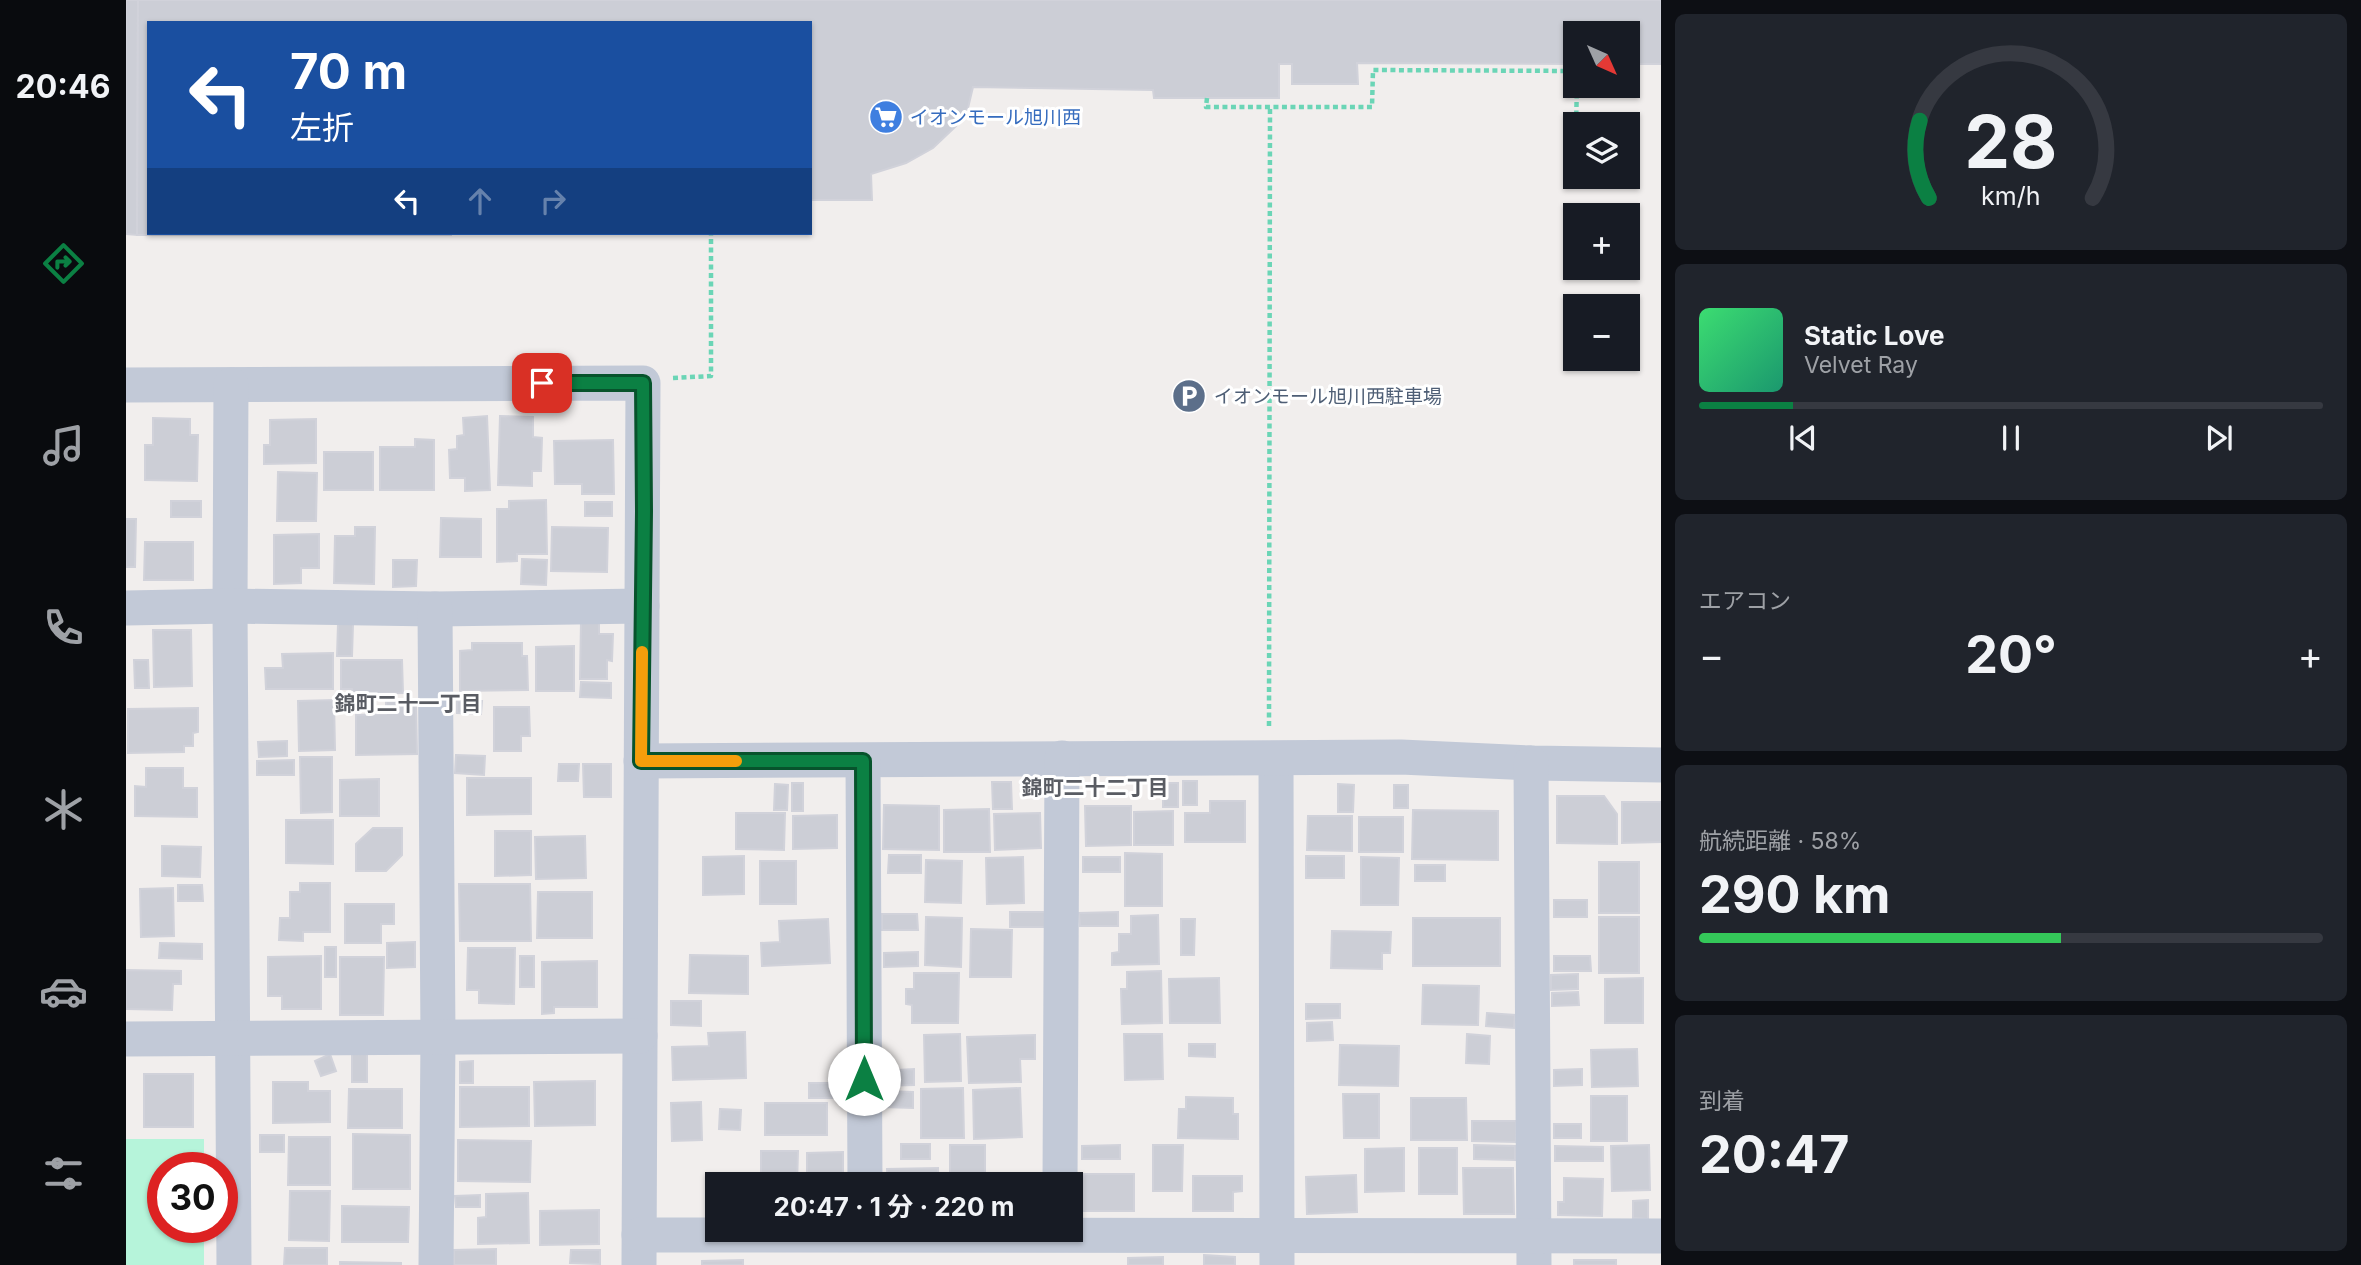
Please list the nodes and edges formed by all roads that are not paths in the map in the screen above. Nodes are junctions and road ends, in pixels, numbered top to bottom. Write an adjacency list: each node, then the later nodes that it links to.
1 (126, 385): 2 (street)
2 (231, 385): 3 (street); 4 (street)
3 (229, 606): 5 (street); 6 (street); 16 (street)
4 (642, 606): 6 (street); 9 (street)
5 (126, 608)
6 (435, 608): 14 (street)
7 (1273, 745): 8 (street); 11 (street); 23 (street)
8 (1062, 758): 10 (street); 18 (street)
9 (641, 761): 10 (street); 13 (street)
10 (863, 761): 17 (street)
11 (1531, 763): 12 (street); 24 (street)
12 (1661, 765)
13 (640, 1036): 14 (street); 22 (street)
14 (438, 1038): 16 (street); 26 (street)
15 (126, 1039): 16 (street)
16 (234, 1040): 25 (street)
17 (865, 1172)
18 (1060, 1172)
19 (1661, 1236): 24 (street)
20 (865, 1243): 21 (street); 22 (street)
21 (1059, 1244): 23 (street)
22 (639, 1250)
23 (1277, 1251): 24 (street)
24 (1533, 1251)
25 (234, 1265)
26 (436, 1265)

